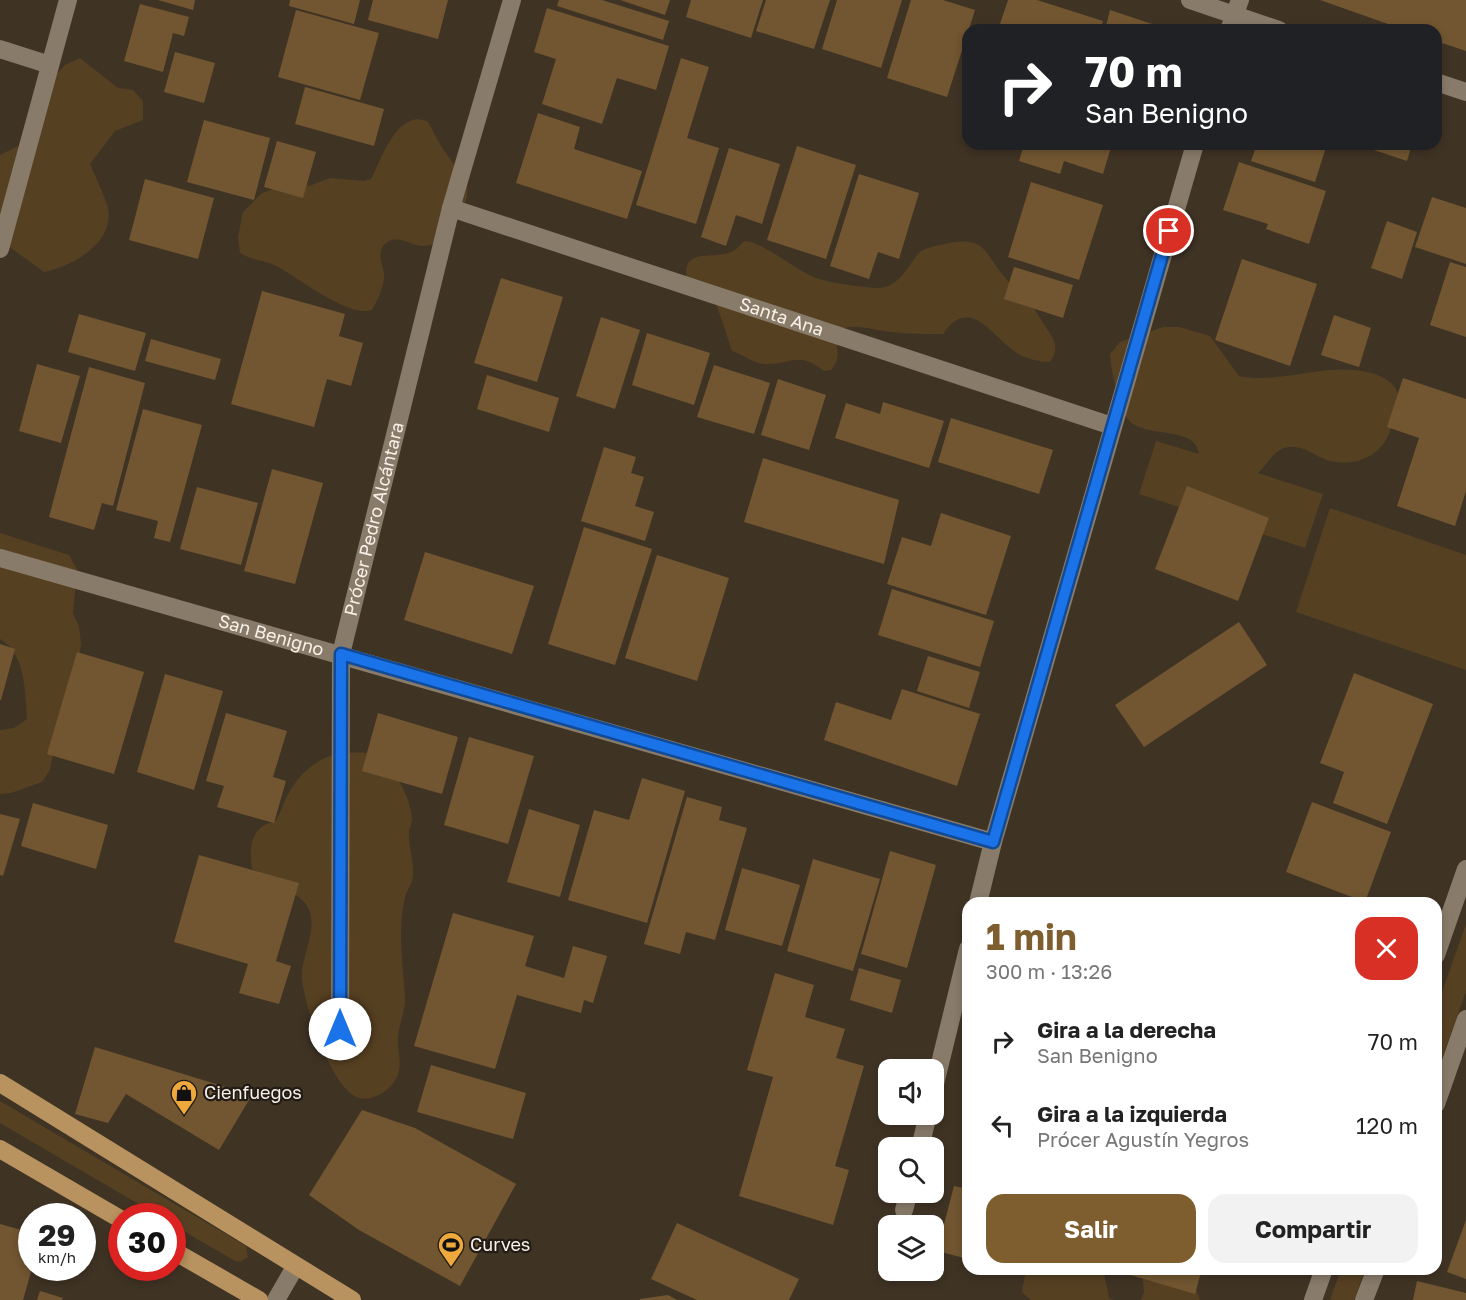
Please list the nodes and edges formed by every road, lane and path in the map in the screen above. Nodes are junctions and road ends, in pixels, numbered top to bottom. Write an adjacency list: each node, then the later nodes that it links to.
1 (68, 0): 7 (street)
2 (512, 0): 11 (street, Prócer Pedro Alcántara)
3 (1190, 0): 4 (street)
4 (1234, 15): 5 (street)
5 (1261, 24)
6 (0, 49): 7 (street)
7 (50, 65): 12 (street)
8 (1442, 83): 9 (street)
9 (1466, 92)
10 (1193, 150): 13 (street)
11 (451, 208): 13 (street, Santa Ana); 15 (street, Prócer Pedro Alcántara)
12 (0, 249)
13 (1112, 426): 16 (street)
14 (0, 558): 15 (street, San Benigno)
15 (341, 654): 16 (street, San Benigno); 22 (street, Prócer Pedro Alcántara)
16 (993, 842): 18 (street)
17 (1466, 869): 19 (street)
18 (979, 897)
19 (1442, 938)
20 (962, 974): 23 (street)
21 (1466, 1019): 25 (street)
22 (340, 1052)
23 (941, 1059)
24 (0, 1083): 29 (main road)
25 (1442, 1087)
26 (0, 1149): 27 (main road)
27 (108, 1212)
28 (186, 1258): 32 (main road)
29 (295, 1267): 33 (street); 34 (main road)
30 (1322, 1275): 35 (street)
31 (1374, 1275): 36 (street)
32 (259, 1300)
33 (276, 1300)
34 (352, 1300)
35 (1313, 1300)
36 (1364, 1300)

